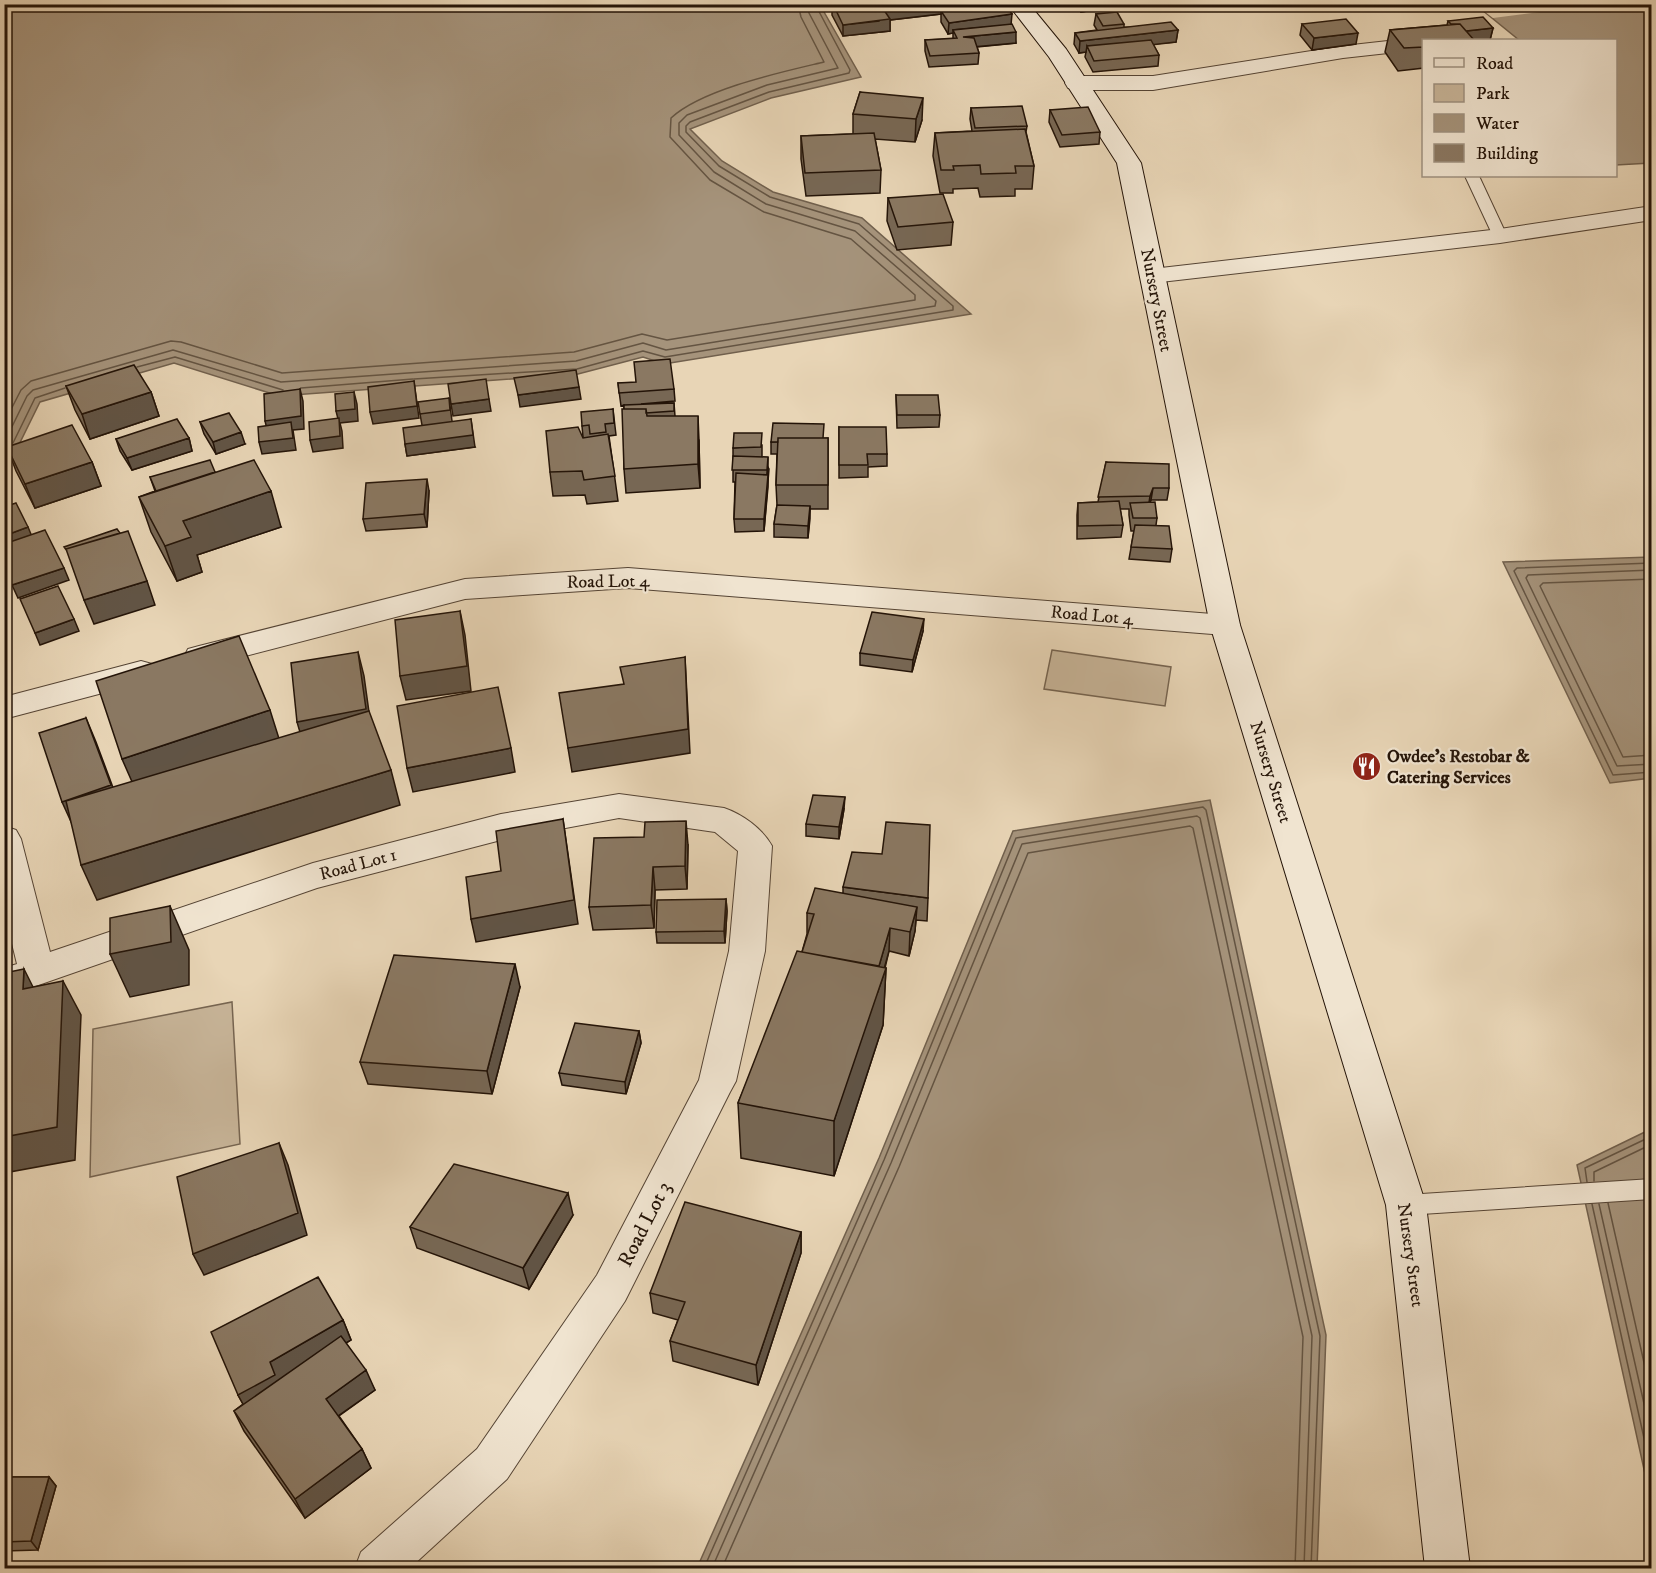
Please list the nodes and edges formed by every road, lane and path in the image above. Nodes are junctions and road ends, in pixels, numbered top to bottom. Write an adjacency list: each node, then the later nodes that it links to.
1 (1018, 4): 3 (street, Nursery Street)
2 (1422, 43): 3 (street)
3 (1076, 82): 7 (street, Nursery Street)
4 (1472, 177): 6 (lane)
5 (1652, 213): 6 (street)
6 (1500, 236): 7 (street)
7 (1152, 276): 8 (street, Nursery Street)
8 (1225, 625): 9 (street, Road Lot 4); 15 (street, Nursery Street)
9 (4, 708)
10 (724, 821): 12 (street, Road Lot 1); 16 (street, Road Lot 3)
11 (4, 840): 12 (street)
12 (37, 971): 13 (street, Road Lot 1)
13 (4, 983)
14 (1652, 1189): 15 (lane)
15 (1406, 1205): 17 (street, Nursery Street)
16 (377, 1569)
17 (1448, 1569)

